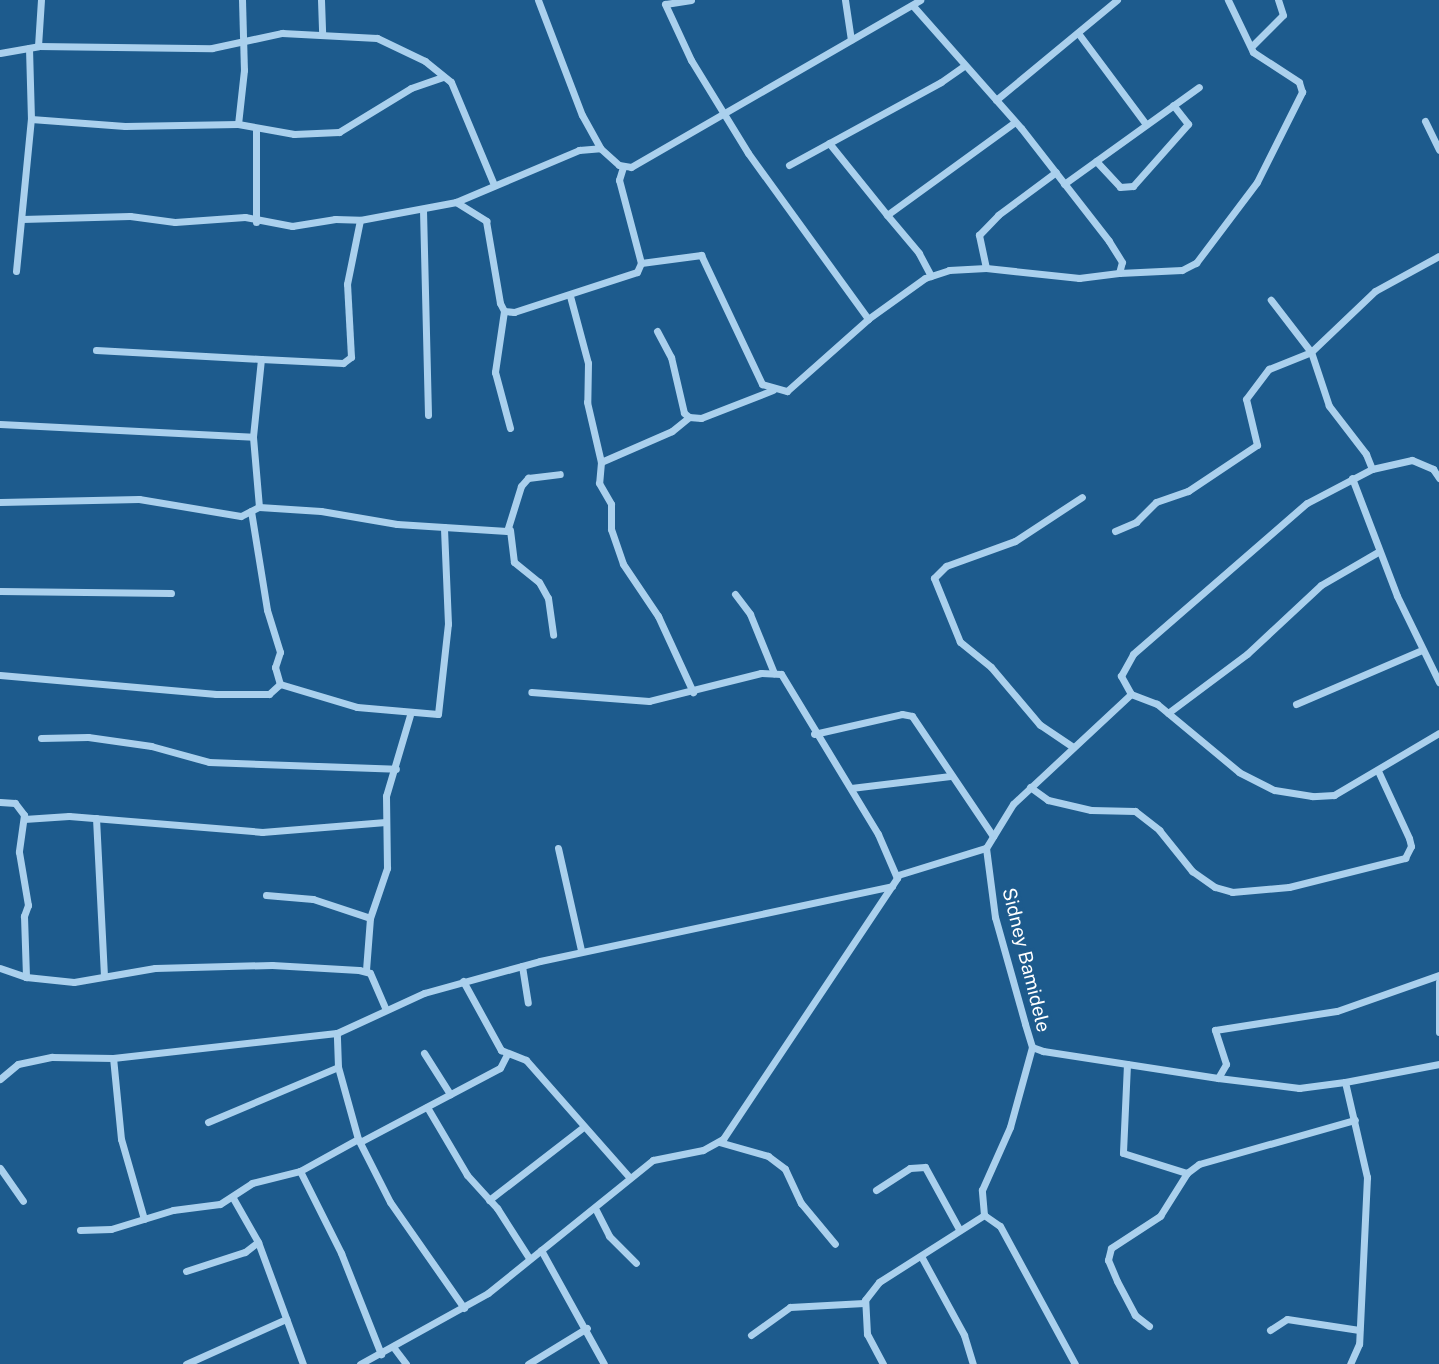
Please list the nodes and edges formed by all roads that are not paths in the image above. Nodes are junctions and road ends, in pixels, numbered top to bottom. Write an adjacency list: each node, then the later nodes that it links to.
1 (41, 0): 17 (street)
2 (321, 0): 12 (street)
3 (538, 0): 33 (street)
4 (691, 0): 25 (street)
5 (845, 0): 15 (street)
6 (920, 0): 11 (street)
7 (1117, 0): 13 (street)
8 (1228, 0): 16 (street)
9 (1278, 0): 16 (street)
10 (240, 3): 14 (street)
11 (912, 5): 15 (street); 20 (street)
12 (322, 33): 14 (street); 21 (street)
13 (1078, 33): 23 (street); 29 (street)
14 (243, 40): 17 (street); 30 (street)
15 (851, 40): 25 (street)
16 (1253, 45): 52 (street)
17 (38, 46): 18 (street)
18 (29, 48): 19 (street); 26 (street)
19 (0, 52)
20 (965, 65): 23 (street); 32 (street)
21 (443, 77): 31 (street); 40 (street)
22 (1199, 87): 24 (street)
23 (996, 100): 28 (street)
24 (1173, 105): 29 (street); 35 (street)
25 (725, 111): 37 (street); 58 (street)
26 (31, 119): 30 (street); 46 (street)
27 (1425, 121): 34 (street)
28 (1015, 122): 38 (street); 45 (street)
29 (1145, 123): 35 (street)
30 (238, 124): 31 (street)
31 (256, 128): 48 (street)
32 (830, 143): 36 (street); 45 (street)
33 (600, 148): 37 (street); 40 (street)
34 (1439, 150)
35 (1096, 161): 39 (street)
36 (789, 165)
37 (623, 167): 50 (street)
38 (1056, 172): 39 (street); 51 (street)
39 (1064, 184): 52 (street)
40 (494, 185): 41 (street)
41 (468, 196): 42 (street); 43 (street)
42 (456, 202): 43 (street); 44 (street)
43 (469, 207): 57 (street)
44 (423, 210): 47 (street); 64 (street)
45 (887, 215): 54 (street)
46 (22, 219): 48 (street); 53 (street)
47 (360, 220): 48 (street); 62 (street)
48 (256, 222)
49 (1439, 256): 61 (street)
50 (641, 263): 55 (street); 63 (street)
51 (986, 268): 52 (street); 54 (street)
52 (1120, 269)
53 (16, 271)
54 (931, 276): 58 (street)
55 (570, 296): 57 (street); 69 (street)
56 (1271, 300): 61 (street)
57 (504, 311): 67 (street)
58 (868, 319): 63 (street)
59 (657, 331): 65 (street)
60 (96, 350): 62 (street)
61 (1311, 352): 70 (street); 79 (street)
62 (261, 359): 68 (street)
63 (773, 390): 65 (street)
64 (428, 415)
65 (689, 417): 69 (street)
66 (0, 424): 68 (street)
67 (510, 428)
68 (253, 437): 76 (street)
69 (601, 462): 91 (street)
70 (1372, 469): 72 (street); 73 (street)
71 (560, 474): 78 (street)
72 (1352, 478): 80 (street); 92 (street)
73 (1439, 478)
74 (1082, 498): 101 (street)
75 (0, 502): 76 (street)
76 (255, 509): 77 (street); 89 (street)
77 (444, 527): 78 (street); 95 (street)
78 (510, 530): 84 (street)
79 (1115, 531)
80 (1378, 552): 85 (street); 94 (street)
81 (0, 591): 82 (street)
82 (171, 593)
83 (735, 594): 86 (street)
84 (553, 635)
85 (1422, 650): 88 (street); 93 (street)
86 (774, 673): 91 (street); 97 (street)
87 (0, 675): 89 (street)
88 (1439, 682)
89 (280, 684): 95 (street)
90 (531, 692): 91 (street)
91 (693, 692)
92 (1130, 694): 94 (street); 101 (street)
93 (1296, 704)
94 (1168, 713): 103 (street)
95 (410, 715): 102 (street)
96 (1439, 733): 103 (street)
97 (814, 734): 98 (street); 100 (street)
98 (825, 734): 100 (street); 104 (street)
99 (41, 738): 102 (street)
100 (820, 743): 106 (street)
101 (1073, 747): 105 (street)
102 (396, 769): 110 (street)
103 (1378, 771): 105 (street)
104 (950, 776): 106 (street); 111 (street)
105 (1030, 787): 111 (street)
106 (851, 788): 114 (street)
107 (0, 802): 109 (street)
108 (96, 818): 109 (street); 110 (street); 123 (street)
109 (24, 819): 124 (street)
110 (386, 822): 117 (street)
111 (993, 836): 113 (street)
112 (558, 848): 118 (street)
113 (986, 848): 114 (street); 131 (street, Sidney Bamidele)
114 (898, 875): 115 (street)
115 (892, 886): 118 (street); 147 (street)
116 (265, 895): 117 (street)
117 (370, 918): 121 (street)
118 (581, 950): 119 (street)
119 (522, 966): 125 (street); 127 (street)
120 (0, 968): 124 (street)
121 (366, 971): 123 (street); 128 (street)
122 (1439, 975): 138 (street)
123 (104, 976): 124 (street)
124 (26, 977)
125 (463, 981): 128 (street); 133 (street)
126 (1439, 982): 129 (street)
127 (528, 1003)
128 (386, 1010): 130 (street)
129 (1439, 1032)
130 (337, 1033): 134 (street); 137 (street)
131 (1032, 1048): 135 (street, Sidney Bamidele); 157 (street)
132 (425, 1053): 141 (street)
133 (507, 1054): 141 (street); 145 (street)
134 (113, 1058): 139 (street); 158 (street)
135 (1127, 1064): 138 (street, Sidney Bamidele); 150 (street)
136 (1439, 1064): 140 (street, Sidney Bamidele)
137 (338, 1067): 144 (street); 146 (street)
138 (1218, 1078): 140 (street, Sidney Bamidele)
139 (0, 1079)
140 (1345, 1082): 143 (street)
141 (450, 1094): 142 (street)
142 (427, 1107): 146 (street); 154 (street)
143 (1355, 1120): 150 (street); 174 (street)
144 (208, 1122)
145 (582, 1128): 151 (street); 154 (street)
146 (359, 1140): 149 (street); 169 (street)
147 (719, 1142): 151 (street); 162 (street)
148 (0, 1168): 155 (street)
149 (300, 1171): 153 (street); 177 (street)
150 (1187, 1173): 171 (street)
151 (629, 1177): 156 (street)
152 (876, 1190): 159 (street)
153 (233, 1198): 158 (street); 161 (street)
154 (489, 1200): 165 (street)
155 (23, 1202)
156 (596, 1210): 163 (street); 166 (street)
157 (984, 1215): 159 (street); 186 (street)
158 (145, 1219): 160 (street)
159 (958, 1229): 164 (street)
160 (80, 1230)
161 (258, 1242): 167 (street); 170 (street)
162 (835, 1244)
163 (541, 1250): 165 (street); 172 (street)
164 (921, 1256): 168 (street); 185 (street)
165 (529, 1258): 169 (street)
166 (636, 1263)
167 (186, 1271)
168 (864, 1303): 175 (street); 184 (street)
169 (464, 1308): 176 (street)
170 (286, 1319): 178 (street); 179 (street)
171 (1149, 1326)
172 (587, 1328): 182 (street); 183 (street)
173 (1270, 1330): 174 (street)
174 (1359, 1330): 187 (street)
175 (751, 1335)
176 (394, 1348): 177 (street); 181 (street)
177 (381, 1354): 180 (street)
178 (186, 1364)
179 (303, 1364)
180 (360, 1364)
181 (406, 1364)
182 (528, 1364)
183 (604, 1364)
184 (883, 1364)
185 (973, 1364)
186 (1075, 1364)
187 (1350, 1364)

